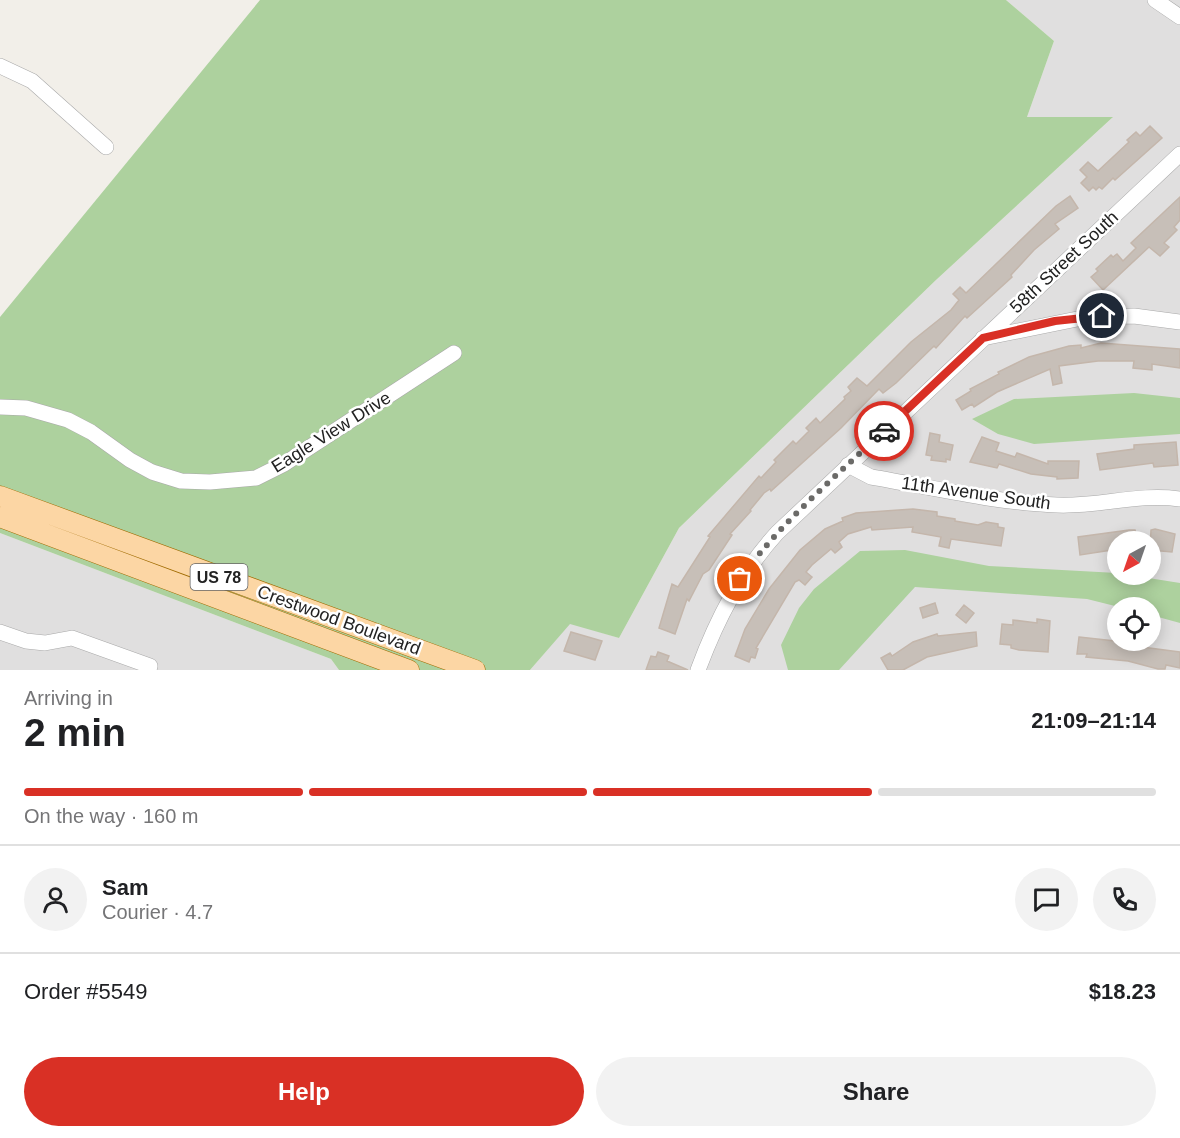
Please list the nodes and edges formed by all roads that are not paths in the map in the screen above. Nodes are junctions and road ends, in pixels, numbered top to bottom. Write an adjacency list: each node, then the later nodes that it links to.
1 (1155, 0): 2 (street)
2 (1180, 17)
3 (0, 66): 4 (street)
4 (106, 147)
5 (1180, 154): 7 (street, 58th Street South)
6 (1180, 322): 7 (street)
7 (983, 338): 10 (street, 58th Street South)
8 (454, 353): 9 (street, Eagle View Drive)
9 (0, 407)
10 (848, 465): 12 (street, 11th Avenue South); 19 (street, 58th Street South)
11 (0, 496): 15 (main road, Crestwood Boulevard / US 78)
12 (1180, 499)
13 (0, 517): 17 (main road, Crestwood Boulevard / US 78)
14 (0, 632): 16 (street)
15 (436, 663): 18 (main road, Crestwood Boulevard / US 78)
16 (149, 670)
17 (409, 670)
18 (475, 670)
19 (698, 670)

